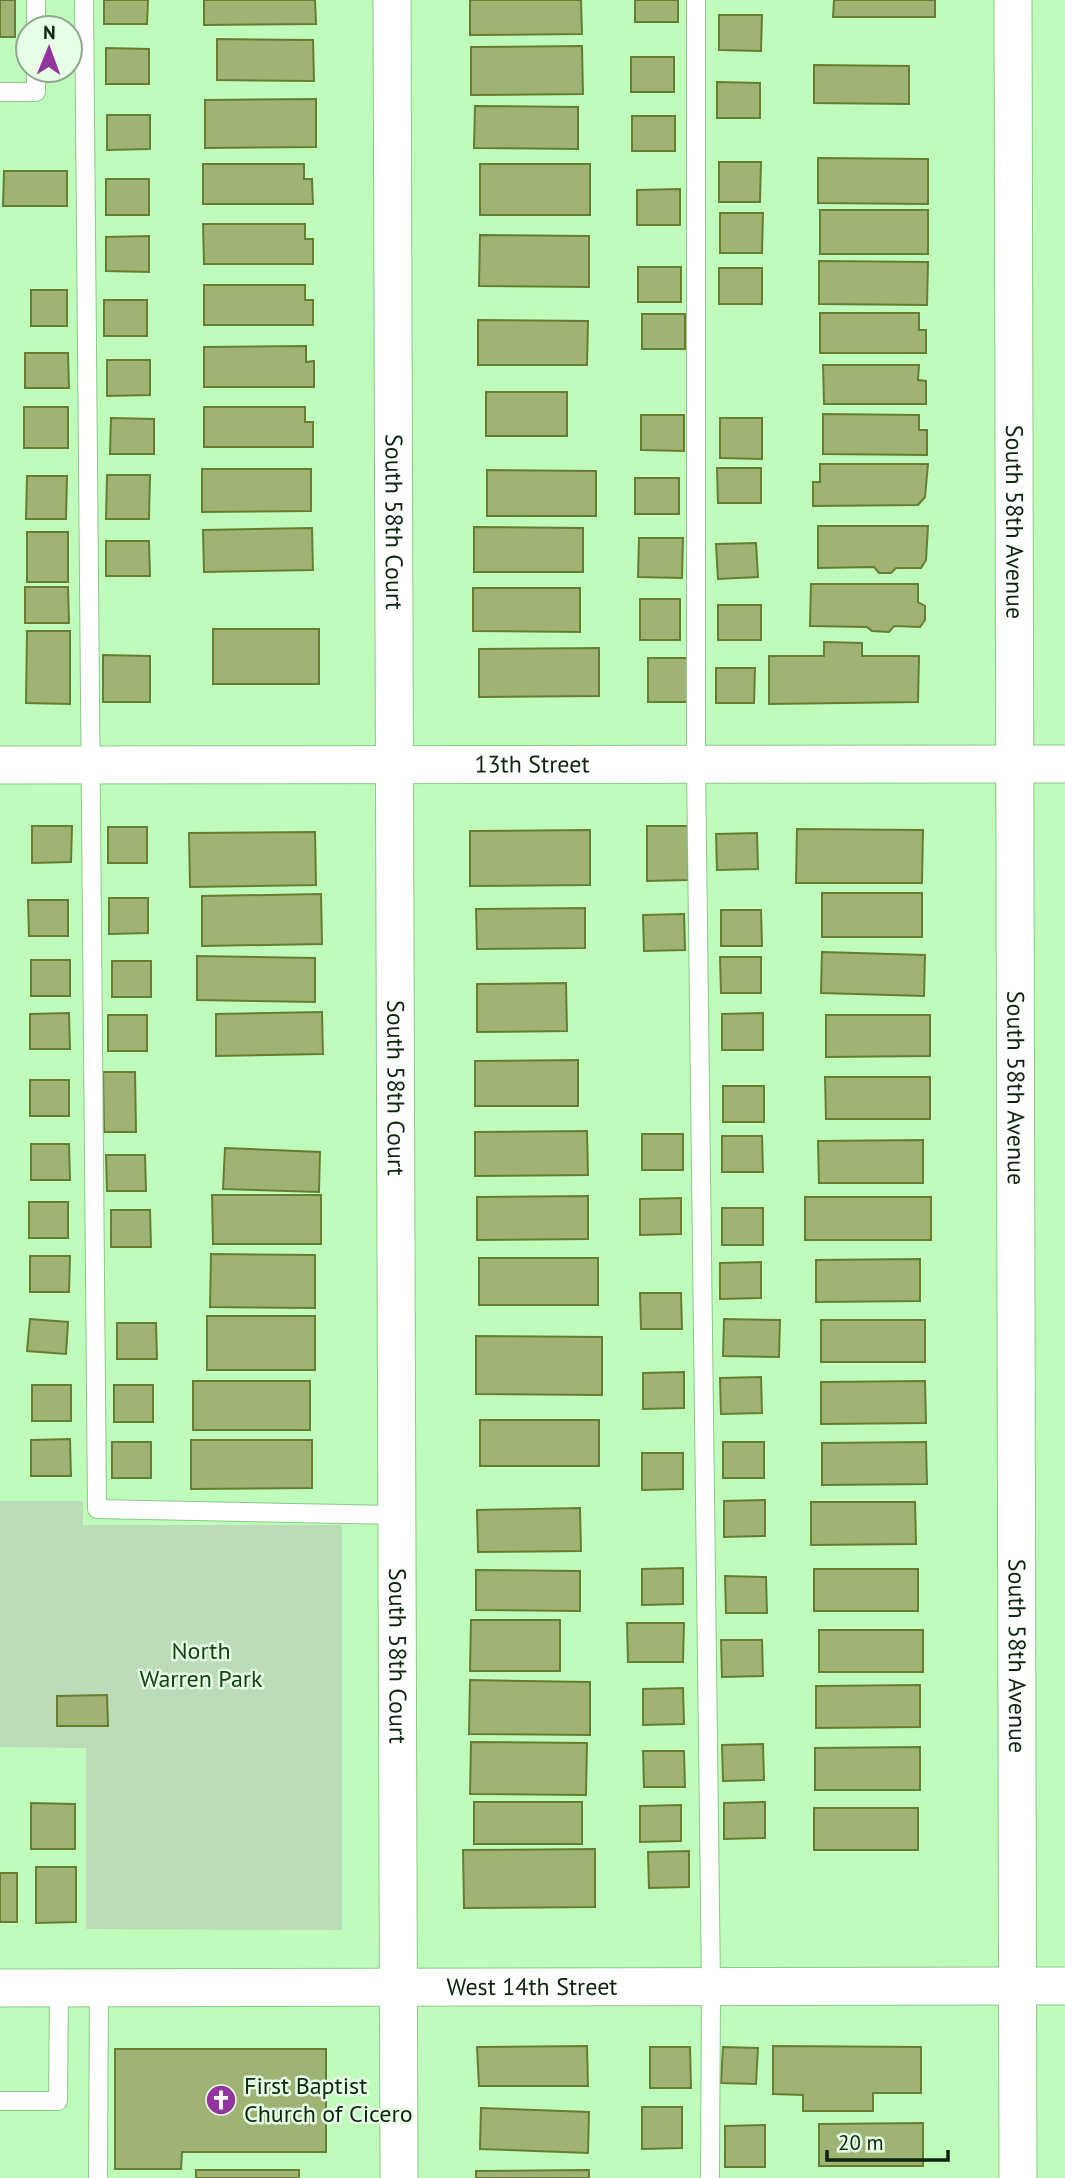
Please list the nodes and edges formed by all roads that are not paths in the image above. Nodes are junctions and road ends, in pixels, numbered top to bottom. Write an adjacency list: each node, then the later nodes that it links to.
1 (84, 0): 12 (lane)
2 (392, 0): 7 (street, South 58th Court)
3 (696, 0): 8 (lane)
4 (1013, 0): 9 (street, South 58th Avenue)
5 (36, 84): 6 (lane)
6 (0, 92)
7 (394, 764): 8 (street, 13th Street); 12 (street, 13th Street); 13 (street, South 58th Court)
8 (696, 764): 9 (street, 13th Street); 19 (lane)
9 (1015, 764): 10 (street, 13th Street); 14 (street, South 58th Avenue)
10 (1065, 764)
11 (0, 765): 12 (street, 13th Street)
12 (93, 765): 13 (lane)
13 (397, 1515): 18 (street, South 58th Court)
14 (1018, 1986): 15 (street, West 14th Street); 19 (street, West 14th Street); 25 (street, South 58th Avenue)
15 (1065, 1986)
16 (59, 1987): 17 (street, West 14th Street); 20 (street, West 14th Street); 21 (lane)
17 (99, 1987): 18 (street, West 14th Street); 22 (lane)
18 (399, 1987): 19 (street, West 14th Street); 23 (street, South 58th Court)
19 (711, 1987): 24 (lane)
20 (0, 1988)
21 (0, 2101)
22 (98, 2178)
23 (399, 2178)
24 (710, 2178)
25 (1018, 2178)

